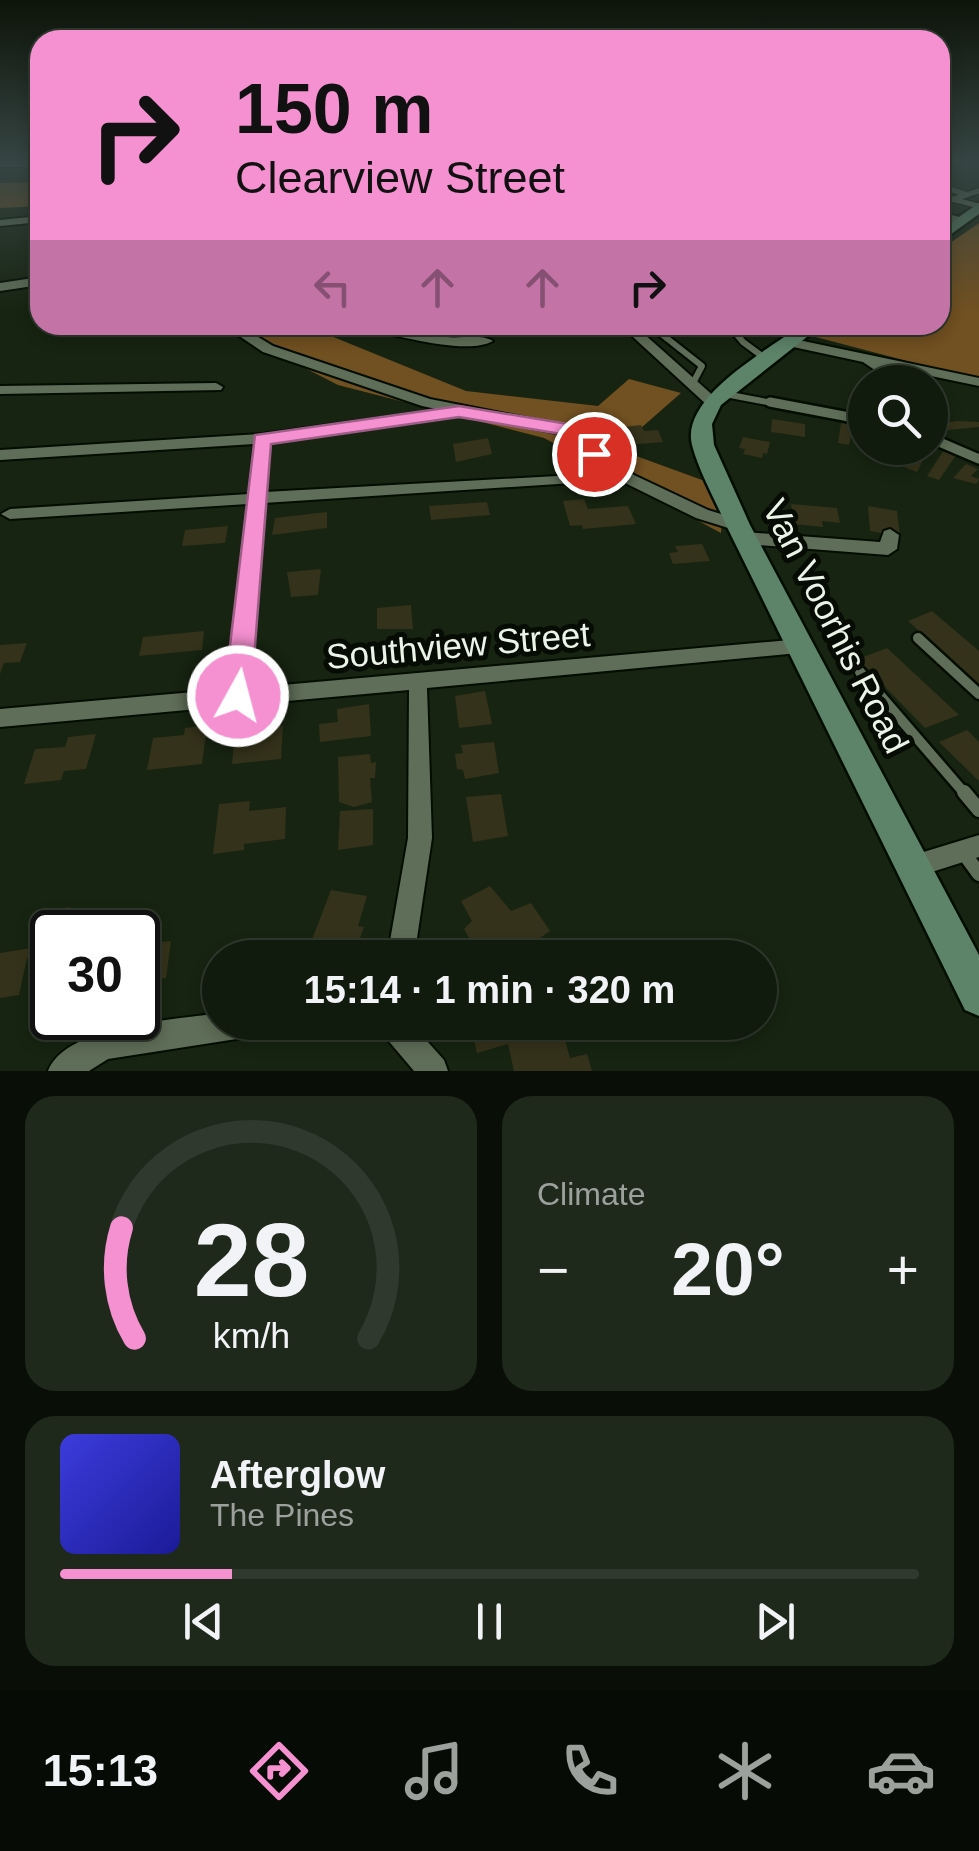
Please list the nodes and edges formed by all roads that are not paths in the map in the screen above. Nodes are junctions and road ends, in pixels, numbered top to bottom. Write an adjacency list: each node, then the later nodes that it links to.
1 (973, 212): 4 (street)
2 (950, 217): 4 (street)
3 (30, 220): 5 (street)
4 (963, 221): 6 (street)
5 (0, 223)
6 (950, 230)
7 (30, 282): 8 (street)
8 (0, 287)
9 (245, 335): 25 (street)
10 (413, 335): 15 (street)
11 (638, 335): 21 (street)
12 (663, 335): 21 (lane)
13 (737, 335): 18 (lane)
14 (799, 335): 16 (street)
15 (486, 342)
16 (789, 342): 17 (street); 18 (street)
17 (862, 356): 19 (street); 20 (street)
18 (766, 359): 24 (street)
19 (876, 365)
20 (979, 382)
21 (693, 383): 24 (street)
22 (216, 387): 23 (street)
23 (0, 390)
24 (718, 398): 26 (lane); 34 (street, Van Voorhis Road)
25 (459, 412): 27 (street); 31 (street)
26 (848, 417)
27 (262, 439): 29 (street); 32 (street)
28 (948, 446): 30 (lane)
29 (0, 455)
30 (979, 459)
31 (628, 478): 32 (street); 34 (street)
32 (256, 500): 33 (street); 41 (street)
33 (10, 514)
34 (741, 532): 35 (street); 37 (street, Van Voorhis Road)
35 (890, 535)
36 (918, 638): 40 (lane)
37 (802, 647): 41 (street, Southview Street); 45 (street, Van Voorhis Road)
38 (860, 672): 43 (lane)
39 (418, 692): 47 (street)
40 (979, 694)
41 (238, 696): 42 (street, Southview Street)
42 (0, 718)
43 (979, 810)
44 (971, 849): 45 (street); 46 (lane)
45 (913, 866): 48 (street, Van Voorhis Road)
46 (979, 874)
47 (403, 940)
48 (979, 996)
49 (202, 1030): 51 (street)
50 (406, 1040): 52 (street)
51 (63, 1071)
52 (433, 1071)

